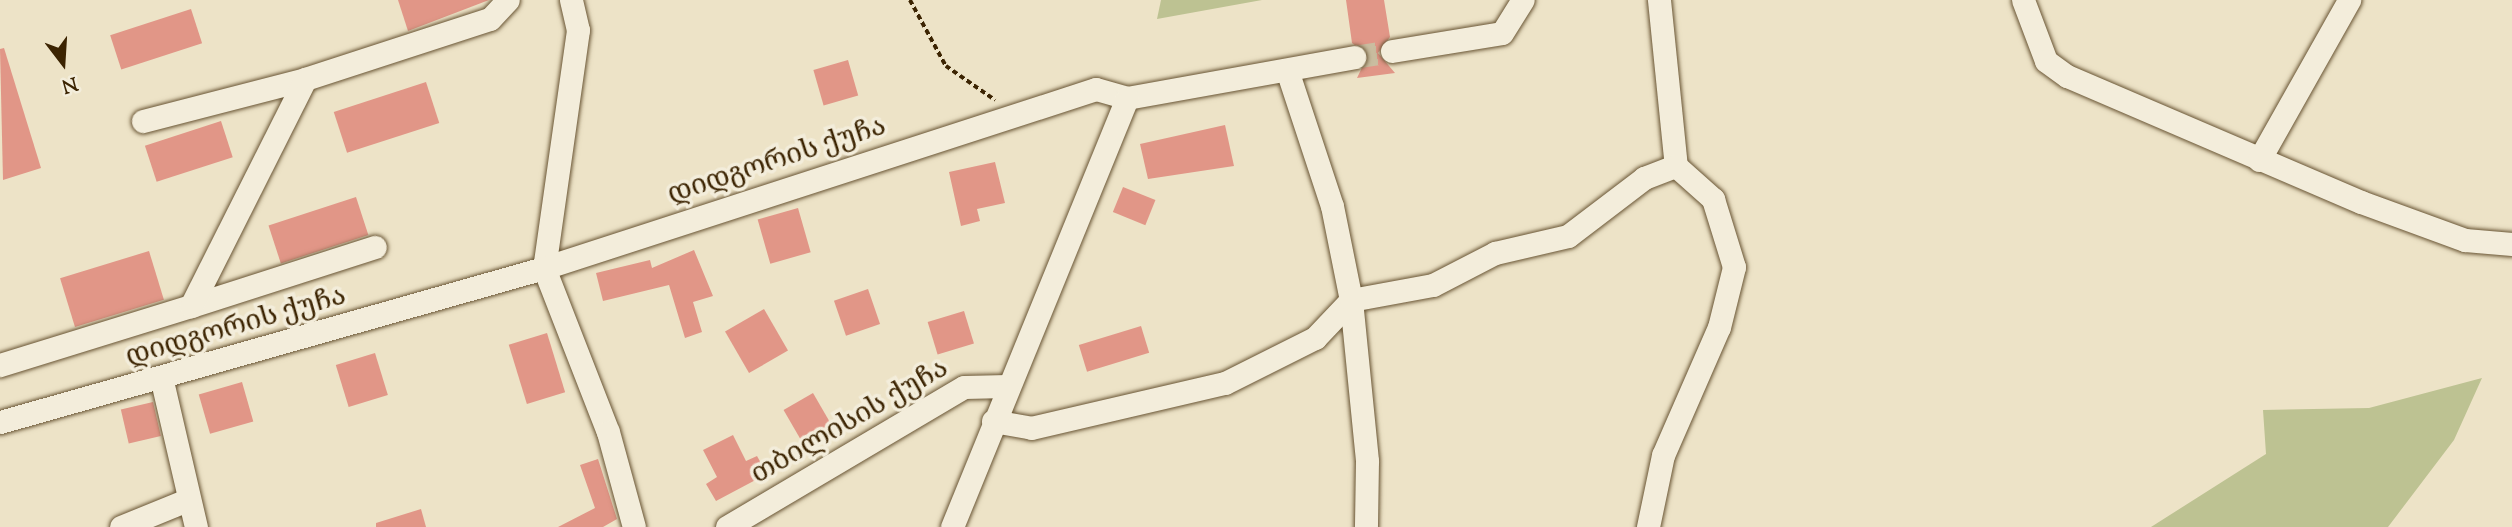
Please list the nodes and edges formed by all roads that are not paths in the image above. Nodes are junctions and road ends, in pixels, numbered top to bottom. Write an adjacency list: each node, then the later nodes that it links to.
1 (508, 0): 10 (street)
2 (571, 0): 17 (street)
3 (1523, 0): 7 (street)
4 (1659, 0): 14 (street)
5 (2022, 0): 13 (street)
6 (2349, 0): 13 (street)
7 (1392, 51)
8 (1354, 57): 9 (street)
9 (1287, 70): 11 (street); 18 (street)
10 (305, 79): 12 (street); 19 (street)
11 (1127, 98): 17 (street, დიდგორის ქუჩა); 22 (street)
12 (143, 121)
13 (2259, 160): 15 (street)
14 (1676, 166): 18 (street); 32 (street)
15 (2512, 244)
16 (375, 247): 19 (street)
17 (544, 268): 21 (street, დიდგორის ქუჩა); 28 (street)
18 (1350, 300): 23 (street); 31 (street)
19 (191, 306): 20 (street)
20 (0, 365)
21 (162, 381): 24 (street, დიდგორის ქუჩა); 25 (street)
22 (1007, 386): 23 (street); 29 (street, თბილისის ქუჩა)
23 (993, 421): 30 (street)
24 (0, 422)
25 (187, 500): 26 (street); 27 (street)
26 (121, 527)
27 (196, 527)
28 (634, 527)
29 (727, 527)
30 (952, 527)
31 (1366, 527)
32 (1648, 527)

